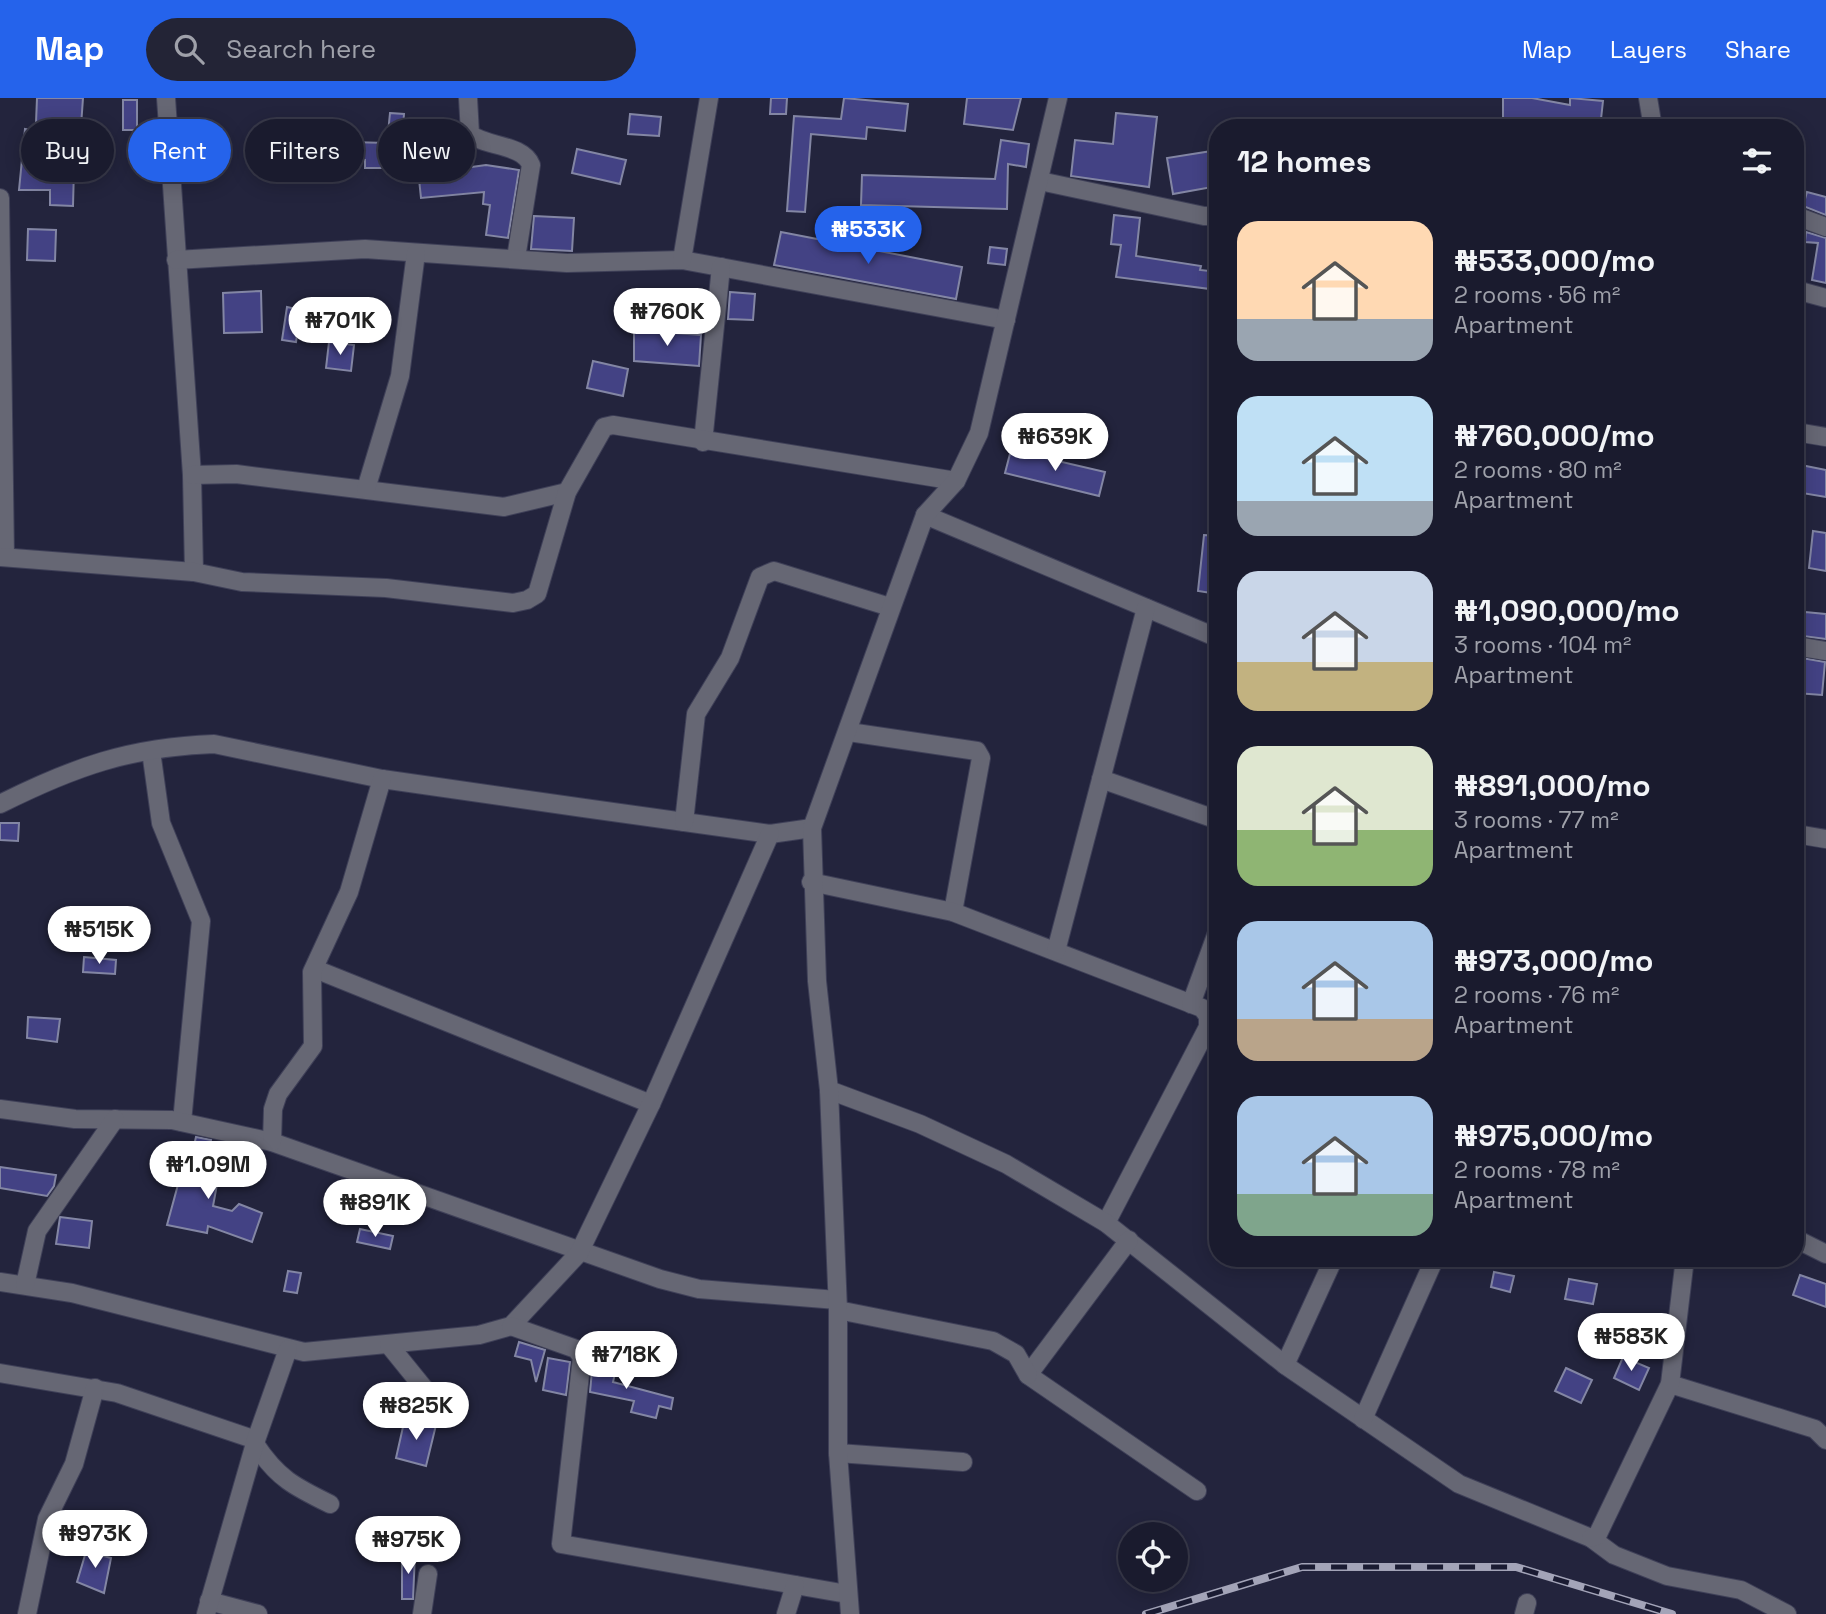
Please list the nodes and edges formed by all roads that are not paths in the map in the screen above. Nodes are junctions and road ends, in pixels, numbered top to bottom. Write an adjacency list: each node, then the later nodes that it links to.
1 (166, 98): 14 (street)
2 (468, 98): 13 (street)
3 (709, 98): 15 (street)
4 (1058, 98): 7 (street)
5 (1648, 98): 6 (street)
6 (1652, 119)
7 (1040, 181): 9 (street); 19 (street)
8 (0, 198): 28 (street)
9 (1209, 216)
10 (1804, 219): 11 (street)
11 (1826, 227)
12 (416, 253): 13 (street); 14 (street); 25 (street)
13 (516, 258): 15 (street)
14 (176, 260): 23 (street)
15 (682, 260): 16 (street)
16 (721, 267): 19 (street); 22 (street)
17 (1804, 292): 18 (street)
18 (1826, 298)
19 (1006, 320): 24 (street)
20 (1804, 433): 21 (street)
21 (1826, 437)
22 (703, 442): 24 (street); 26 (street)
23 (192, 475): 25 (street); 29 (street)
24 (956, 481): 27 (street)
25 (366, 489): 26 (street)
26 (567, 492): 29 (street)
27 (925, 515): 30 (street); 31 (street)
28 (2, 557): 29 (street)
29 (194, 572)
30 (891, 607): 35 (street); 41 (street)
31 (1146, 608): 32 (street); 38 (street)
32 (1209, 634)
33 (1804, 647): 34 (street)
34 (1826, 651)
35 (849, 732): 42 (street); 47 (street)
36 (151, 751): 37 (street); 39 (street); 56 (street)
37 (382, 779): 41 (street); 49 (street)
38 (1101, 779): 40 (street); 48 (street)
39 (0, 804)
40 (1209, 817)
41 (684, 822): 43 (street)
42 (812, 828): 43 (street); 46 (street)
43 (770, 834): 53 (street)
44 (1804, 835): 45 (street)
45 (1826, 839)
46 (811, 882): 47 (street); 52 (street)
47 (953, 912): 48 (street)
48 (1056, 951): 51 (street)
49 (315, 969): 53 (street); 57 (street)
50 (1209, 971): 51 (street)
51 (1191, 1004): 58 (street)
52 (829, 1090): 58 (street); 68 (street)
53 (651, 1104): 61 (street)
54 (0, 1109): 55 (street)
55 (115, 1119): 56 (street); 67 (street)
56 (182, 1122): 57 (street)
57 (272, 1142): 61 (street)
58 (1106, 1223): 59 (street)
59 (1129, 1240): 72 (street); 74 (street)
60 (1804, 1243): 62 (street)
61 (579, 1253): 68 (street); 69 (street)
62 (1826, 1254)
63 (1330, 1267): 72 (street)
64 (1431, 1267): 78 (street)
65 (1684, 1267): 75 (street)
66 (0, 1282): 67 (street)
67 (25, 1285): 71 (street)
68 (838, 1305): 74 (street); 81 (street)
69 (511, 1326): 70 (street); 87 (street)
70 (389, 1345): 71 (street); 77 (street)
71 (288, 1349): 80 (street)
72 (1285, 1365): 78 (street)
73 (0, 1373): 76 (street)
74 (1028, 1375): 83 (street)
75 (1670, 1384): 79 (street); 85 (street)
76 (95, 1388): 80 (street); 90 (street)
77 (444, 1413)
78 (1363, 1419): 85 (street)
79 (1826, 1440)
80 (255, 1442): 84 (street); 89 (street)
81 (838, 1453): 82 (street); 88 (street)
82 (963, 1462)
83 (1197, 1491)
84 (330, 1504)
85 (1591, 1538): 95 (street)
86 (428, 1574): 92 (street)
87 (795, 1585): 88 (street); 93 (street)
88 (847, 1594): 94 (street)
89 (207, 1608): 91 (street)
90 (27, 1614)
91 (258, 1614)
92 (422, 1614)
93 (786, 1614)
94 (850, 1614)
95 (1787, 1614)

